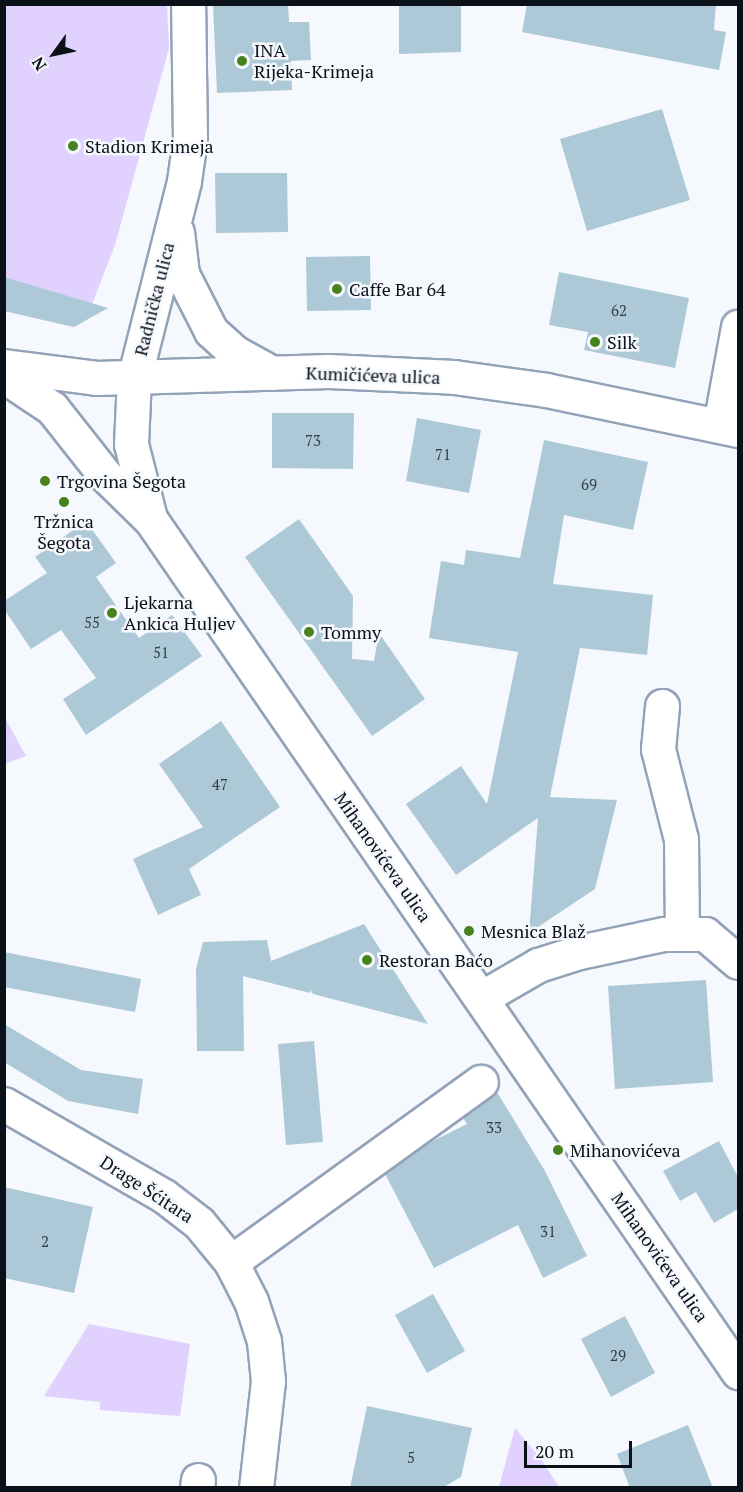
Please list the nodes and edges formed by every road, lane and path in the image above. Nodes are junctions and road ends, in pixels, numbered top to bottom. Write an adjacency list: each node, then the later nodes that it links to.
1 (188, 4): 2 (street, Radnička ulica)
2 (175, 220): 5 (street, Radnička ulica); 7 (street, Radnička ulica)
3 (738, 327): 8 (street)
4 (4, 366): 7 (street, Kumičićeva ulica)
5 (272, 373): 7 (street, Kumičićeva ulica); 8 (street, Kumičićeva ulica)
6 (4, 376): 9 (street, Mihanovićeva ulica)
7 (134, 379): 9 (street, Mihanovićeva ulica)
8 (729, 428)
9 (151, 520): 13 (street, Mihanovićeva ulica)
10 (662, 706): 11 (street)
11 (682, 934): 12 (street); 13 (street)
12 (738, 962)
13 (481, 998): 17 (street, Mihanovićeva ulica)
14 (481, 1082): 16 (street)
15 (4, 1104): 16 (street, Drage Šćitara)
16 (231, 1262): 18 (street, Drage Šćitara)
17 (738, 1372)
18 (256, 1488)

